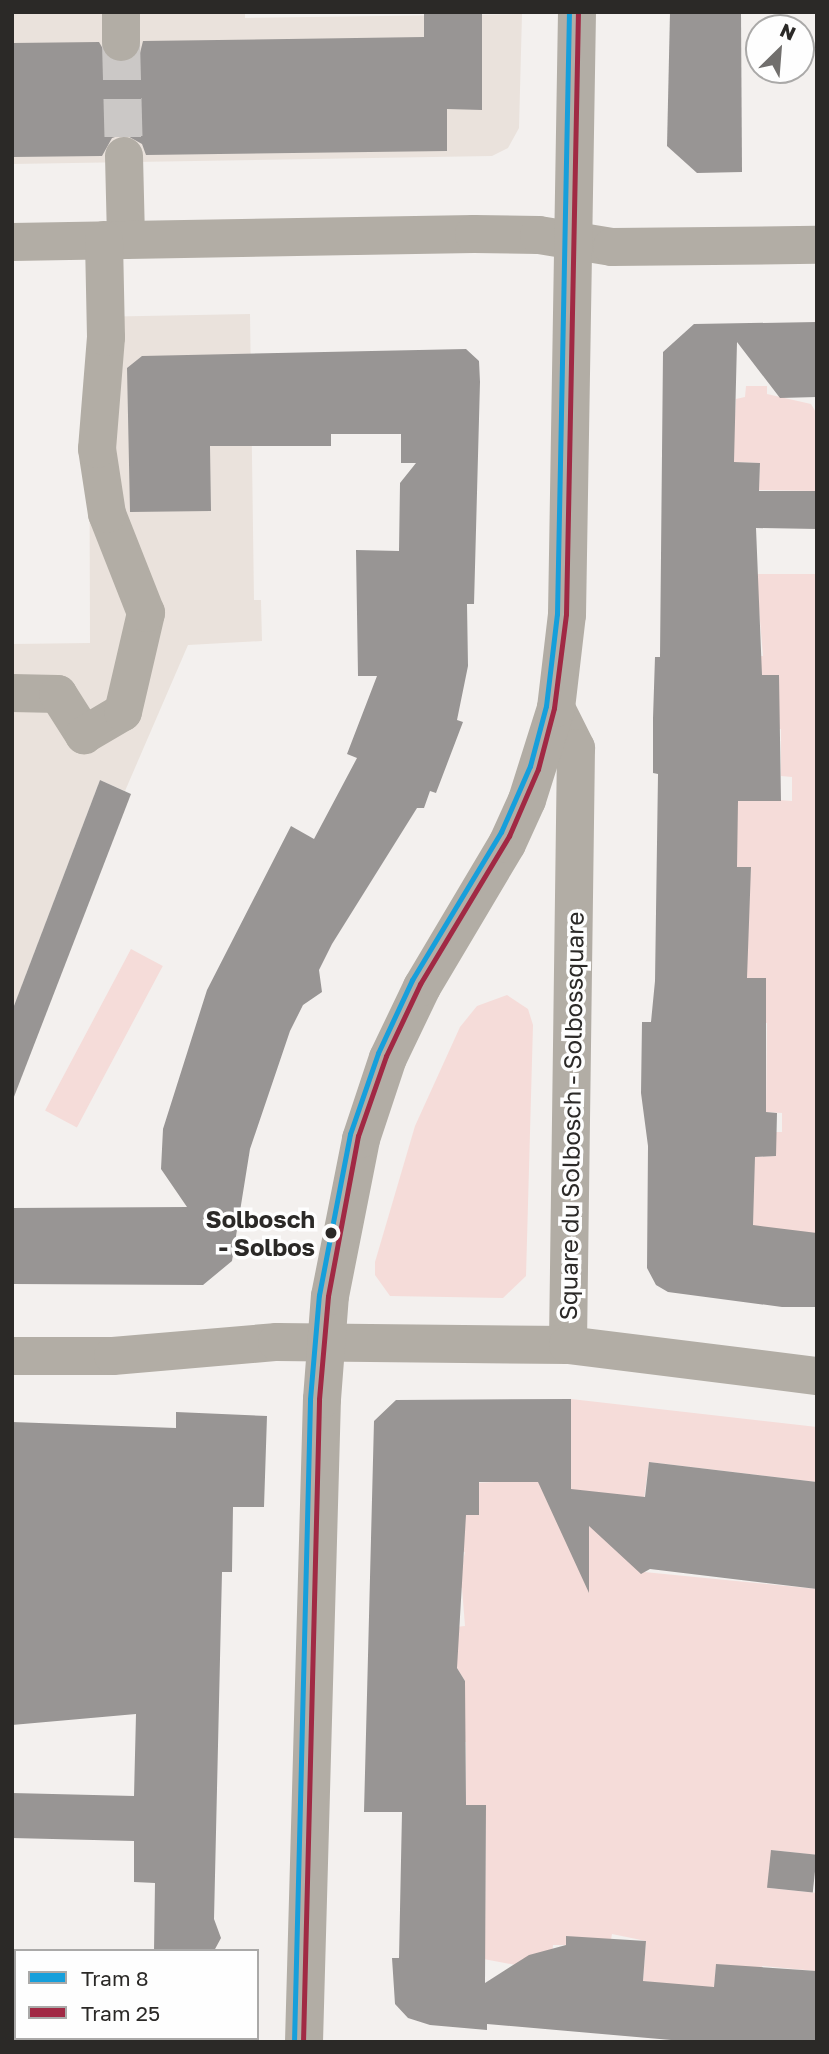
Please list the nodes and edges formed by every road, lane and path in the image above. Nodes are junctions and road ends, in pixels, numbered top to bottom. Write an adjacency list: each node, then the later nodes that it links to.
1 (577, 12): 4 (street)
2 (124, 156): 3 (street)
3 (115, 240): 4 (street); 5 (street); 7 (street)
4 (573, 240): 6 (street); 8 (street)
5 (12, 242)
6 (817, 245)
7 (12, 693)
8 (556, 708): 9 (street); 10 (street, Square du Solbosch - Solbossquare)
9 (507, 844): 10 (street); 11 (street)
10 (573, 864): 12 (street, Square du Solbosch - Solbossquare)
11 (326, 1341): 12 (street, Square du Solbosch - Solbossquare); 13 (street, Square du Solbosch - Solbossquare); 15 (street)
12 (568, 1345): 14 (street)
13 (12, 1356)
14 (817, 1376)
15 (304, 2042)

